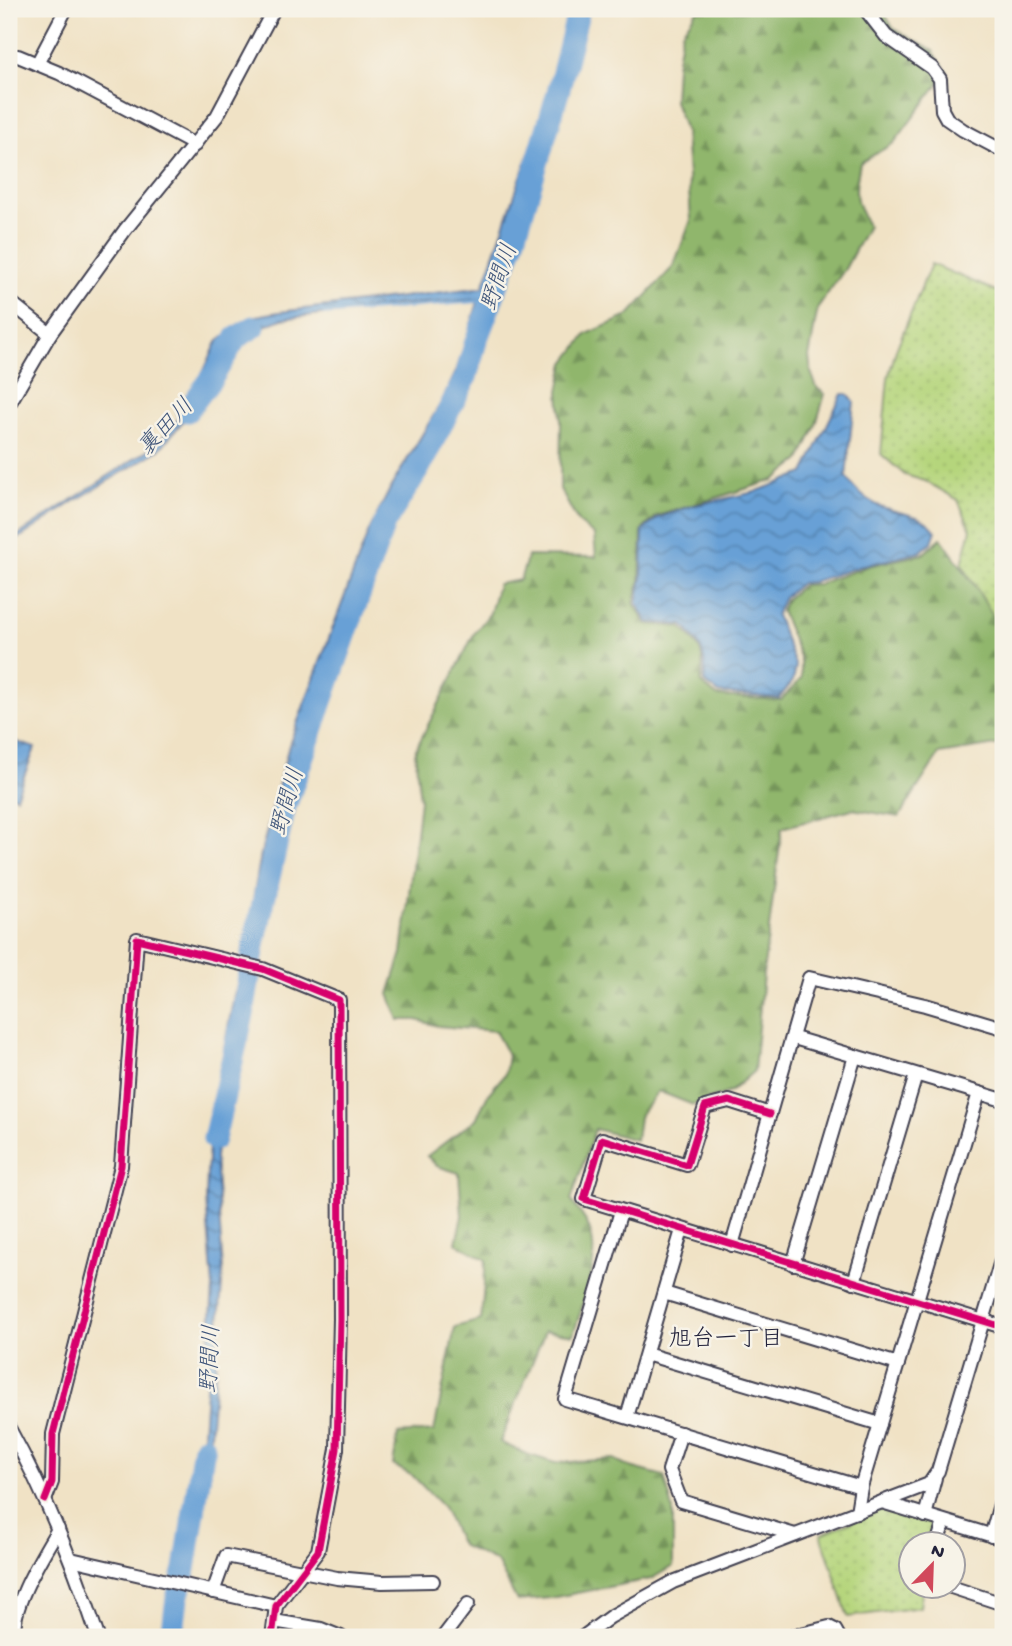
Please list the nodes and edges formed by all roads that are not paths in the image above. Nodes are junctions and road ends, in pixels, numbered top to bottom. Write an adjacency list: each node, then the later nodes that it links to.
1 (66, 9): 5 (street)
2 (274, 9): 6 (street)
3 (865, 9): 7 (street)
4 (9, 56): 5 (street)
5 (37, 64): 6 (street)
6 (195, 145): 9 (street)
7 (1003, 151)
8 (9, 301): 9 (street)
9 (51, 334): 10 (street)
10 (9, 404)
11 (1003, 1028): 12 (street)
12 (793, 1038): 13 (street); 17 (street)
13 (855, 1056): 14 (street); 22 (street)
14 (916, 1075): 15 (street); 23 (street)
15 (979, 1093): 16 (street); 25 (street)
16 (1003, 1100)
17 (770, 1114): 18 (street); 20 (street)
18 (621, 1211): 19 (street); 30 (street)
19 (682, 1230): 20 (street); 24 (street)
20 (732, 1245): 22 (street)
21 (1003, 1254): 26 (street)
22 (793, 1264): 23 (street)
23 (854, 1283): 25 (street)
24 (664, 1293): 28 (street); 29 (street)
25 (917, 1301): 26 (street); 29 (street)
26 (983, 1321): 27 (street); 34 (street)
27 (1003, 1327)
28 (646, 1354): 30 (street); 31 (street)
29 (898, 1364): 31 (street)
30 (627, 1417): 32 (street)
31 (880, 1424): 35 (street)
32 (681, 1433): 35 (street); 44 (street)
33 (11, 1436): 37 (street)
34 (935, 1478): 38 (street); 40 (street)
35 (861, 1487): 39 (street)
36 (1003, 1494): 45 (street)
37 (45, 1500): 42 (street); 47 (street)
38 (882, 1503): 39 (street); 40 (street)
39 (857, 1513): 44 (street)
40 (925, 1516): 41 (street)
41 (944, 1522): 43 (street); 45 (street)
42 (58, 1529): 46 (street); 55 (street)
43 (942, 1530)
44 (795, 1535): 60 (street)
45 (997, 1538)
46 (71, 1559): 49 (street); 56 (street)
47 (304, 1571): 48 (street); 49 (street); 53 (street)
48 (433, 1581)
49 (213, 1592): 53 (street)
50 (967, 1593): 52 (street)
51 (468, 1604): 59 (street)
52 (1003, 1605)
53 (276, 1606): 54 (street)
54 (274, 1621): 57 (street); 58 (street)
55 (15, 1637)
56 (98, 1637)
57 (272, 1637)
58 (341, 1637)
59 (443, 1637)
60 (583, 1637)
61 (789, 1637): 62 (street)
62 (839, 1637)

